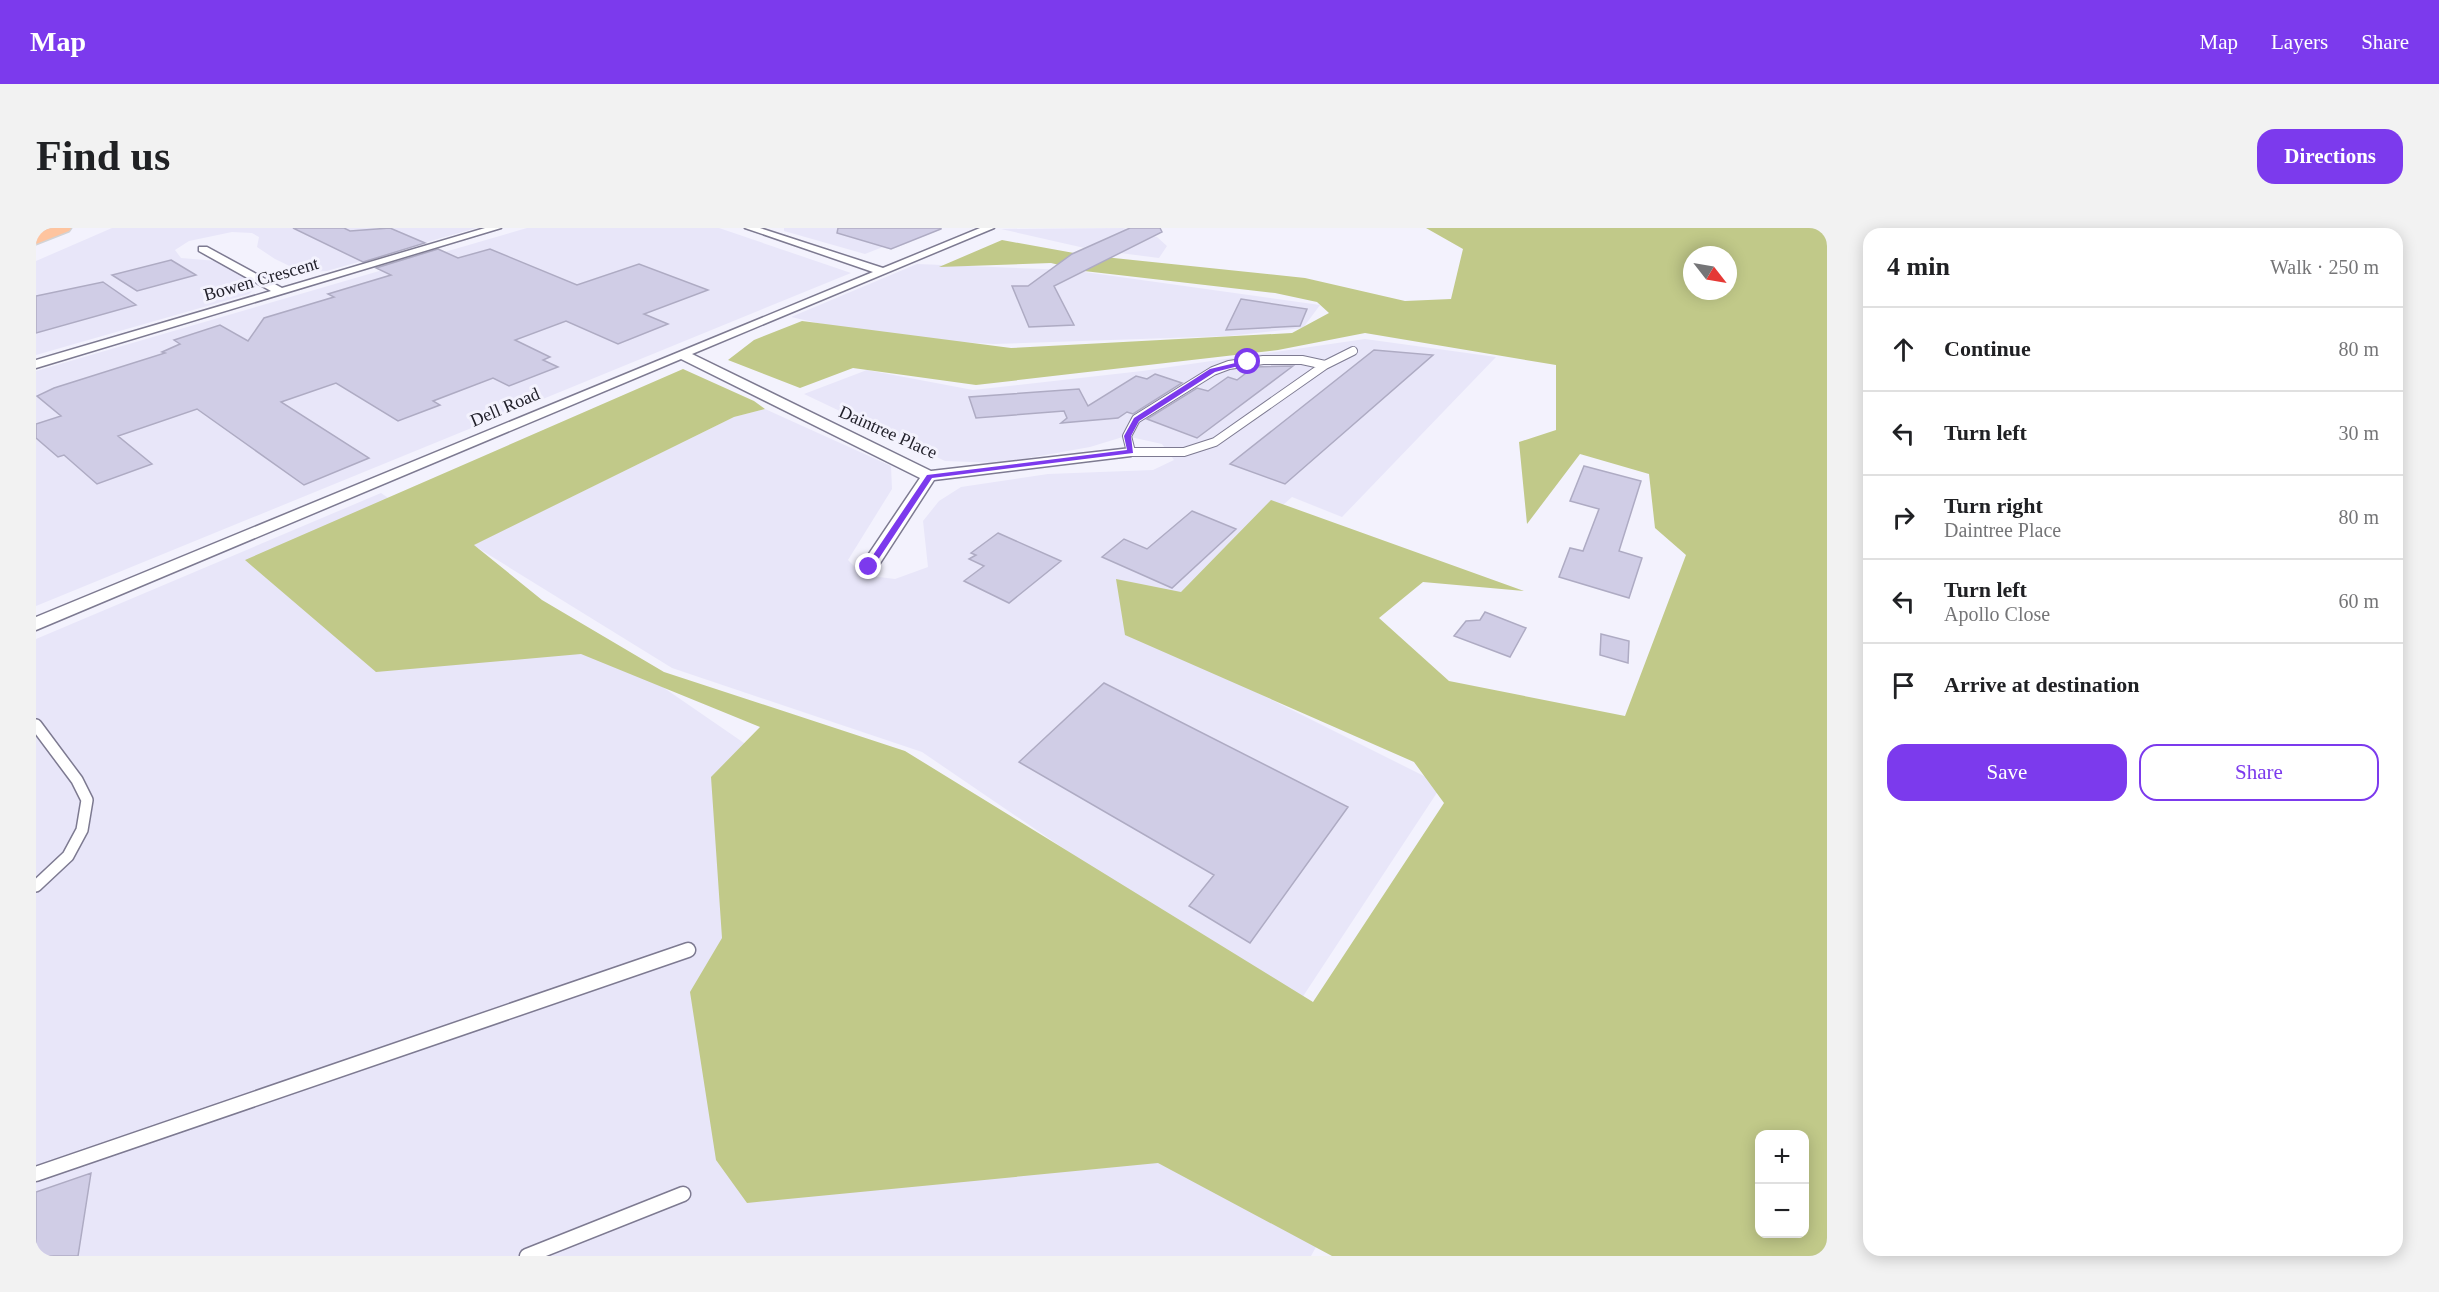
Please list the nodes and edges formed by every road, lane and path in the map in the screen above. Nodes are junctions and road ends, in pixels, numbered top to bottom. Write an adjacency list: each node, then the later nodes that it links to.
1 (63, 228): 5 (main road)
2 (496, 228): 8 (street, Bowen Crescent)
3 (750, 228): 7 (street)
4 (989, 228): 7 (street, Dell Road)
5 (36, 239)
6 (203, 249): 8 (street)
7 (882, 271): 10 (street, Dell Road)
8 (282, 292): 11 (street, Bowen Crescent)
9 (1353, 351): 12 (lane)
10 (681, 354): 14 (street, Daintree Place); 16 (street, Dell Road)
11 (36, 364)
12 (1325, 365): 13 (lane); 13 (lane)
13 (1131, 452): 14 (street, Daintree Place)
14 (929, 476): 15 (street)
15 (869, 567)
16 (36, 624)
17 (36, 725): 18 (lane)
18 (36, 886)
19 (688, 950): 20 (lane)
20 (36, 1174)
21 (683, 1194): 22 (lane)
22 (527, 1256)

